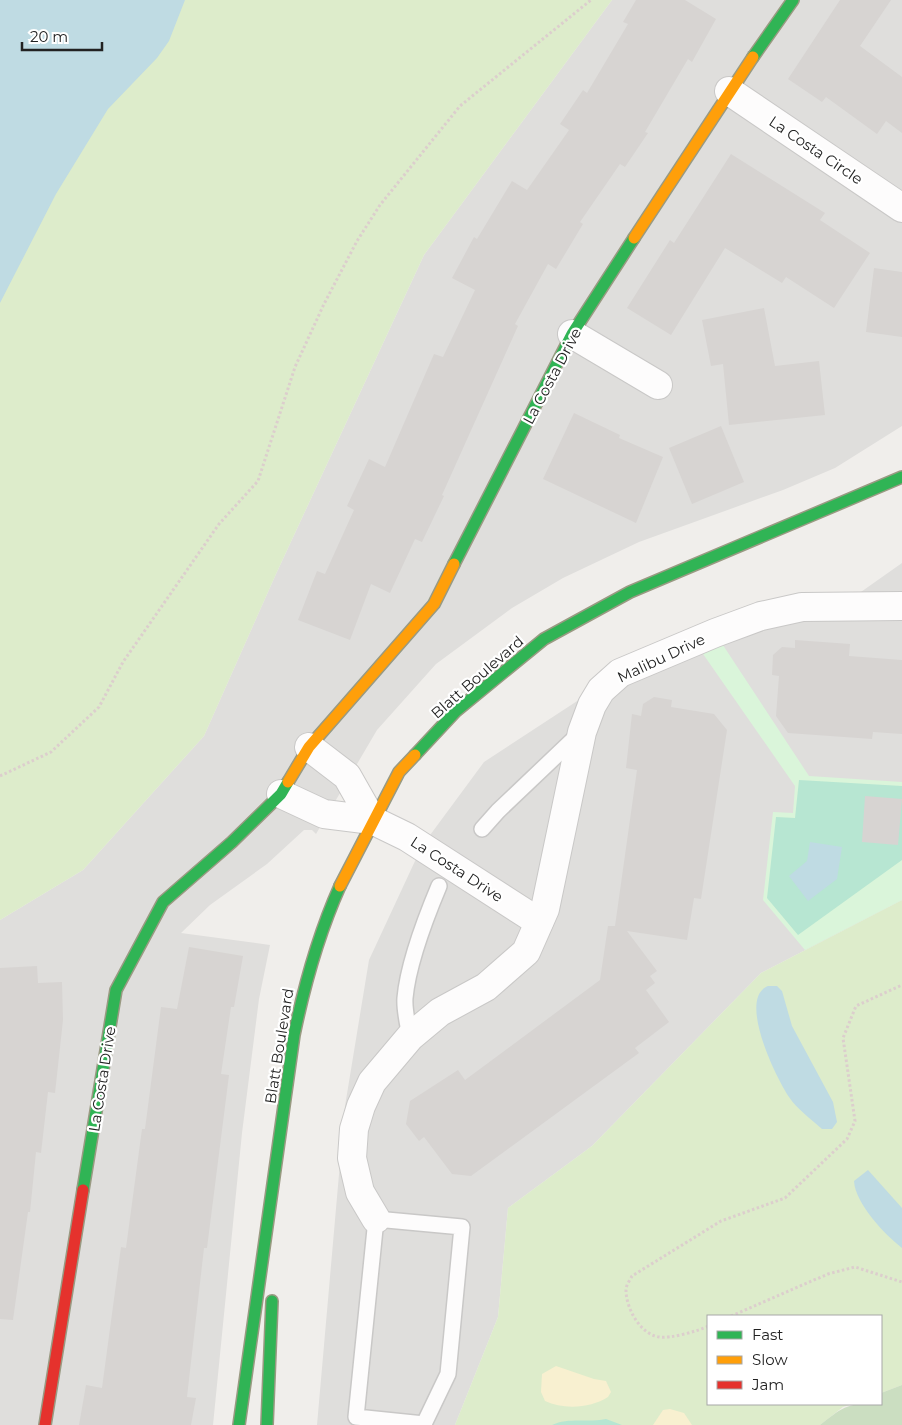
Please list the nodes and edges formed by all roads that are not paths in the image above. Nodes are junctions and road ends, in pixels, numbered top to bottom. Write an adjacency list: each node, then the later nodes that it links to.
1 (792, 0): 2 (street, La Costa Drive)
2 (729, 91): 3 (street, La Costa Circle); 4 (street, La Costa Drive)
3 (902, 208)
4 (572, 334): 5 (street); 9 (street, La Costa Drive)
5 (658, 385)
6 (902, 477): 11 (street, Blatt Boulevard)
7 (899, 603): 8 (street, Malibu Drive)
8 (582, 732): 12 (lane); 14 (street, Malibu Drive)
9 (309, 746): 10 (street, La Costa Drive); 11 (street)
10 (281, 794): 11 (street, La Costa Drive); 20 (street, La Costa Drive)
11 (372, 820): 14 (street, La Costa Drive); 16 (street, Blatt Boulevard)
12 (482, 829)
13 (439, 886): 15 (lane)
14 (539, 922): 15 (street, Malibu Drive)
15 (410, 1037): 17 (street, Malibu Drive)
16 (278, 1157): 18 (street, Blatt Boulevard); 21 (street, Blatt Boulevard)
17 (376, 1219): 17 (lane)
18 (274, 1264)
19 (273, 1294): 22 (street)
20 (45, 1425)
21 (239, 1425)
22 (267, 1425)

